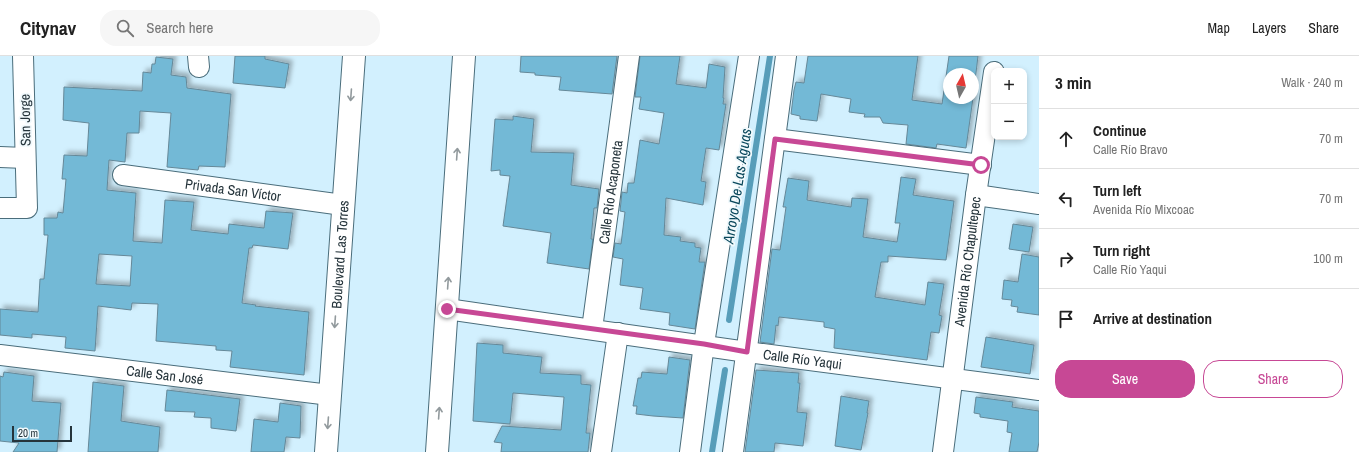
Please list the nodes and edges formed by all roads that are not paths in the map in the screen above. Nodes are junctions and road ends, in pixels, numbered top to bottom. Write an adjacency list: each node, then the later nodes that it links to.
1 (24, 56): 12 (street, San Jorge)
2 (354, 56): 16 (main road, Boulevard Las Torres, one-way to 16)
3 (464, 56): 19 (main road, one-way to 3)
4 (629, 56): 20 (street, Calle Río Acaponeta)
5 (749, 56): 22 (street)
6 (786, 56): 10 (street)
7 (996, 56): 8 (street, Avenida Río Chapultepec)
8 (994, 68)
9 (991, 93): 13 (street, Avenida Río Chapultepec)
10 (775, 139): 13 (street); 23 (street)
11 (0, 157): 12 (street, San Jorge)
12 (25, 158): 18 (street)
13 (981, 165): 15 (street, Avenida Río Chapultepec)
14 (123, 175): 16 (street, Privada San Víctor)
15 (976, 195): 17 (street); 25 (street, Avenida Río Chapultepec)
16 (343, 204): 27 (main road, Boulevard Las Torres, one-way to 27)
17 (1039, 204)
18 (0, 208)
19 (447, 309): 20 (street, Calle Río Yaqui); 29 (main road, one-way to 19)
20 (592, 329): 21 (street, Calle Río Yaqui)
21 (618, 333): 22 (street, Calle Río Yaqui); 30 (street)
22 (704, 344): 23 (street, Calle Río Yaqui); 31 (street)
23 (747, 352): 25 (street, Calle Río Yaqui); 32 (street)
24 (0, 355): 27 (street, Calle San José)
25 (952, 379): 26 (street, Calle Río Yaqui); 33 (street, Avenida Río Chapultepec)
26 (1039, 390)
27 (330, 395): 28 (main road, Boulevard Las Torres, one-way to 28)
28 (326, 452)
29 (437, 452)
30 (601, 452)
31 (690, 452)
32 (733, 452)
33 (943, 452)

